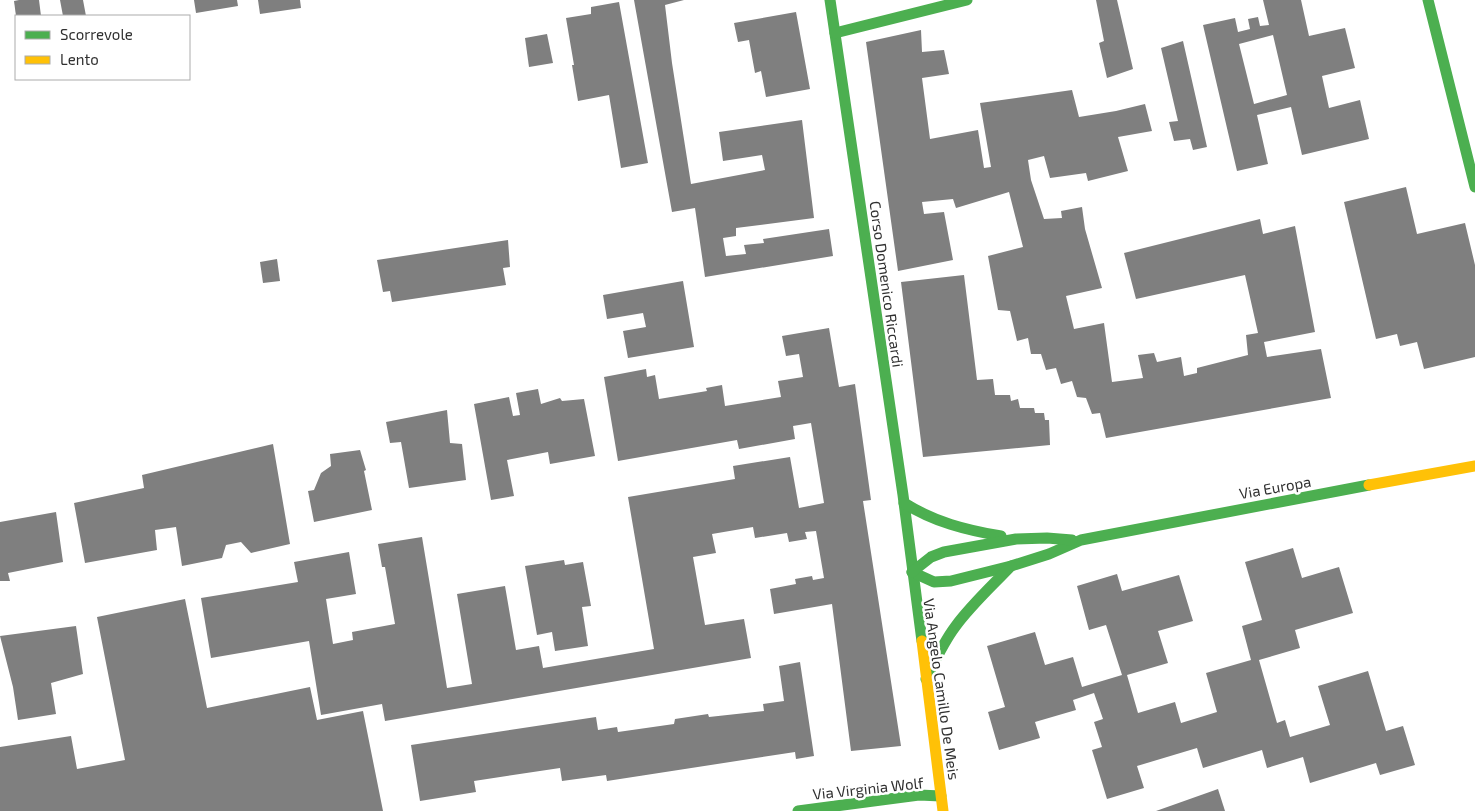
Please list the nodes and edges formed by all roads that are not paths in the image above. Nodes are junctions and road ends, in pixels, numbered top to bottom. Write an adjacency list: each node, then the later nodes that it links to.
1 (830, 0): 4 (main road, Corso Domenico Riccardi)
2 (967, 0): 4 (main road)
3 (1428, 0): 5 (main road)
4 (835, 33): 7 (main road, Corso Domenico Riccardi)
5 (1475, 187)
6 (1475, 466): 9 (main road, Via Europa)
7 (904, 503): 8 (main road); 11 (main road, Corso Domenico Riccardi)
8 (1016, 539): 9 (main road, Via Europa); 11 (main road, Via Europa)
9 (1080, 540): 10 (main road, Via Europa)
10 (1011, 566): 11 (main road, Via Europa); 12 (main road)
11 (912, 572): 12 (main road, Via Angelo Camillo De Meis)
12 (926, 679): 13 (main road, Via Angelo Camillo De Meis)
13 (941, 796): 14 (main road, Via Virginia Wolf); 15 (main road, Via Angelo Camillo De Meis)
14 (798, 811)
15 (943, 811)

